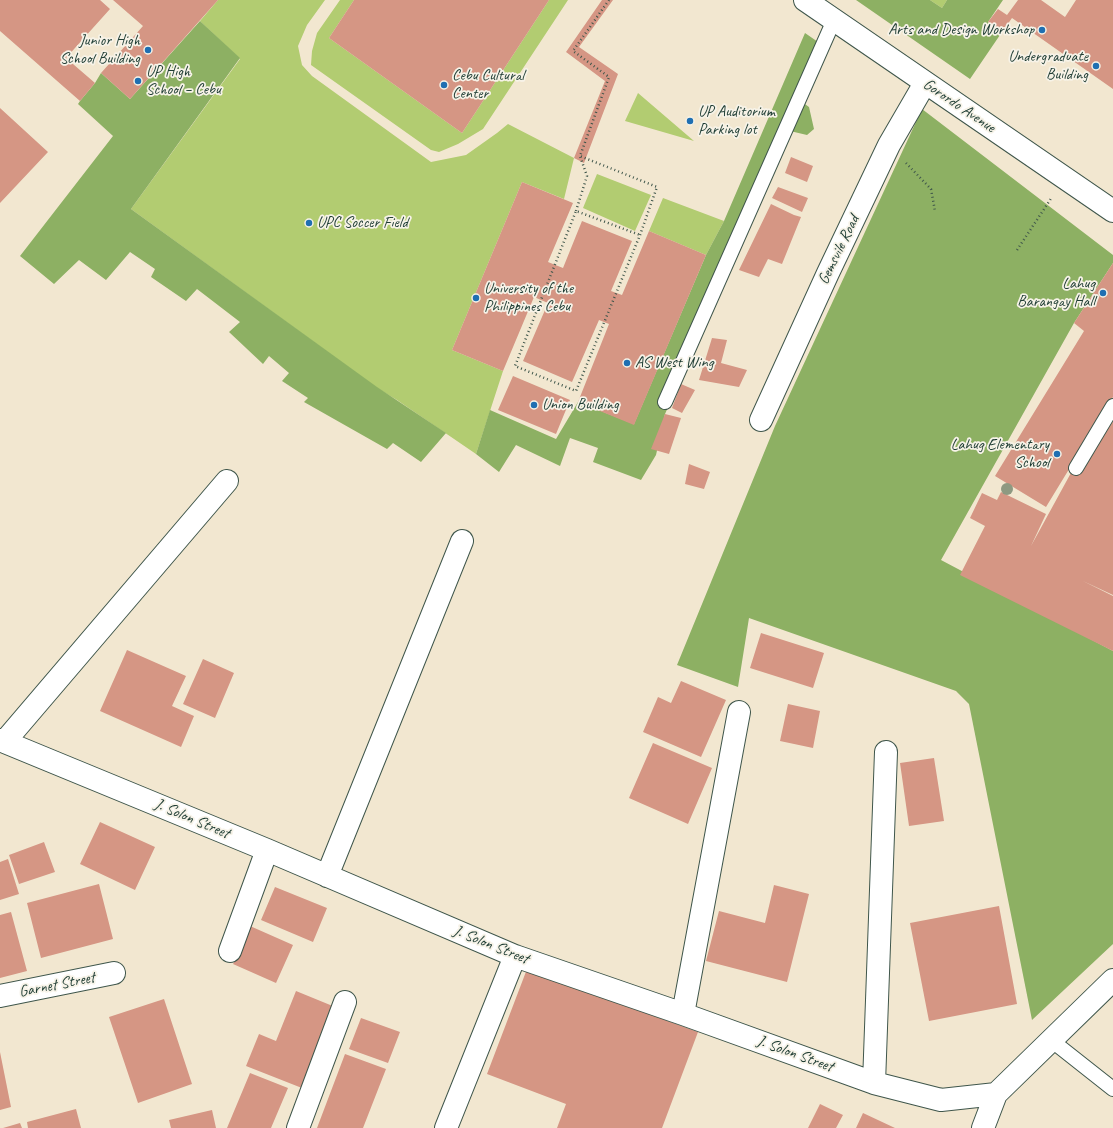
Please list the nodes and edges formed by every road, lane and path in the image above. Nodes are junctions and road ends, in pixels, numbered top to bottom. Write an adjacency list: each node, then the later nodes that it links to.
1 (609, 0): 6 (path)
2 (805, 0): 3 (street, Gorordo Avenue)
3 (834, 20): 4 (street, Gorordo Avenue); 13 (lane)
4 (925, 83): 5 (street, Gemsvile Road); 7 (street, Gorordo Avenue)
5 (889, 146): 9 (path); 15 (street, Gemsvile Road)
6 (580, 156): 8 (path); 11 (path)
7 (1064, 178): 10 (street, Gorordo Avenue); 12 (path)
8 (576, 211): 11 (path); 11 (path)
9 (935, 211)
10 (1113, 211)
11 (640, 235)
12 (1018, 250)
13 (665, 402)
14 (1113, 406): 16 (lane)
15 (761, 420)
16 (1076, 468)
17 (227, 481): 20 (street)
18 (462, 541): 23 (street)
19 (739, 712): 30 (street)
20 (2, 743): 22 (street, J. Solon Street)
21 (886, 752): 32 (street)
22 (267, 850): 23 (street, J. Solon Street); 24 (street)
23 (327, 876): 25 (street, J. Solon Street)
24 (230, 951)
25 (515, 956): 30 (street, J. Solon Street); 36 (street)
26 (114, 973): 28 (street, Garnet Street)
27 (1113, 980): 31 (street)
28 (0, 996)
29 (345, 1002): 35 (street)
30 (683, 1014): 32 (street, J. Solon Street)
31 (1051, 1040): 33 (lane); 34 (street)
32 (874, 1083): 34 (street, J. Solon Street)
33 (1113, 1089)
34 (996, 1094): 37 (street)
35 (298, 1128)
36 (446, 1128)
37 (983, 1128)

